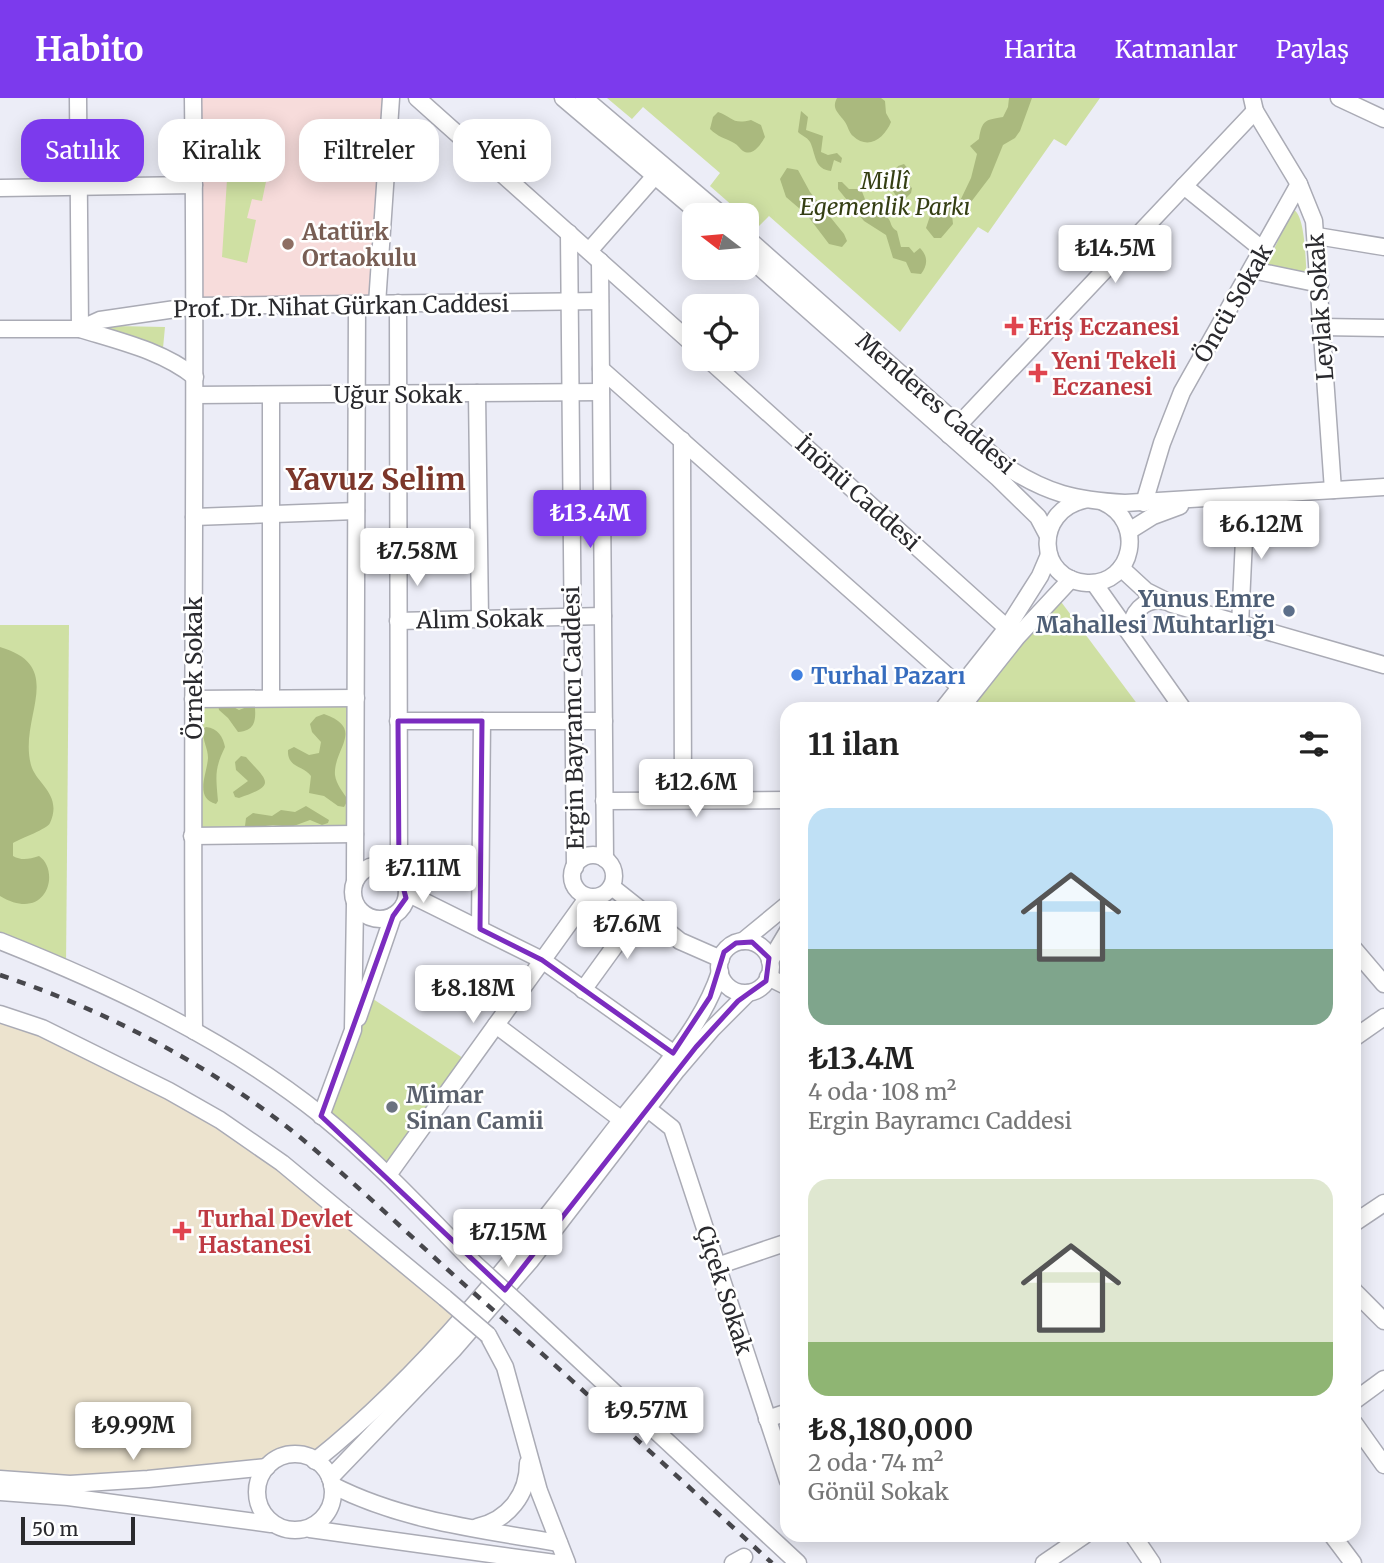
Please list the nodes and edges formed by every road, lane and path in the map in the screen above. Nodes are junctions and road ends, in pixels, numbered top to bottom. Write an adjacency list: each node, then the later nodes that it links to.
1 (78, 98): 15 (street)
2 (193, 98): 13 (street, Örnek Sokak)
3 (391, 98): 32 (street)
4 (417, 98): 19 (street)
5 (563, 98): 11 (street)
6 (584, 98): 11 (street)
7 (1339, 98): 10 (street)
8 (1384, 100): 10 (street)
9 (1253, 104): 12 (street, Leylak Sokak); 14 (street)
10 (1380, 117)
11 (660, 170): 17 (street); 18 (street); 24 (street)
12 (1299, 184): 20 (street, Leylak Sokak); 23 (street, Öncü Sokak)
13 (194, 185): 15 (street); 33 (street, Örnek Sokak)
14 (1184, 186): 23 (street); 49 (street)
15 (79, 187): 16 (street); 37 (street)
16 (0, 188)
17 (690, 203)
18 (705, 203)
19 (569, 233): 24 (street); 29 (street, Ergin Bayramcı Caddesi)
20 (1317, 236): 21 (street); 27 (street, Leylak Sokak)
21 (1384, 247)
22 (760, 250): 49 (street, Menderes Caddesi)
23 (1263, 250): 26 (street, Öncü Sokak)
24 (595, 256): 28 (street, Ergin Bayramcı Caddesi); 38 (street)
25 (760, 267): 49 (street, Menderes Caddesi)
26 (1252, 270): 27 (street); 57 (street, Öncü Sokak)
27 (1320, 284): 34 (street, Leylak Sokak)
28 (600, 301): 29 (street, Prof. Dr. Nihat Gürkan Caddesi); 39 (street, Ergin Bayramcı Caddesi)
29 (570, 302): 30 (street, Prof. Dr. Nihat Gürkan Caddesi); 44 (street, Ergin Bayramcı Caddesi)
30 (398, 303): 32 (street, Prof. Dr. Nihat Gürkan Caddesi); 46 (street)
31 (357, 304): 32 (street, Prof. Dr. Nihat Gürkan Caddesi); 33 (street, Prof. Dr. Nihat Gürkan Caddesi); 45 (street)
32 (377, 304)
33 (196, 306): 37 (street, Prof. Dr. Nihat Gürkan Caddesi); 41 (street, Örnek Sokak)
34 (1321, 327): 35 (street); 52 (street, Leylak Sokak)
35 (1384, 328)
36 (0, 329): 37 (street, Prof. Dr. Nihat Gürkan Caddesi)
37 (80, 329): 41 (street)
38 (682, 334)
39 (601, 369): 42 (street, Ergin Bayramcı Caddesi); 50 (street)
40 (721, 371): 73 (street, İnönü Caddesi)
41 (195, 377): 47 (street, Örnek Sokak)
42 (601, 392): 44 (street, Uğur Sokak); 69 (street, Ergin Bayramcı Caddesi)
43 (477, 393): 44 (street, Uğur Sokak); 46 (street, Uğur Sokak); 70 (street)
44 (570, 393): 68 (street, Ergin Bayramcı Caddesi)
45 (357, 394): 46 (street, Uğur Sokak); 48 (street, Uğur Sokak); 58 (street)
46 (398, 394): 71 (street)
47 (195, 395): 48 (street, Uğur Sokak); 60 (street, Örnek Sokak)
48 (271, 395): 59 (street)
49 (954, 430): 54 (street, Menderes Caddesi); 62 (street, Menderes Caddesi)
50 (682, 440): 76 (street); 87 (street)
51 (1384, 487): 52 (street, Menderes Caddesi)
52 (1333, 490): 53 (street, Menderes Caddesi)
53 (1246, 496): 55 (street, Menderes Caddesi); 72 (street)
54 (1084, 500): 56 (street, Menderes Caddesi); 62 (street)
55 (1197, 500): 57 (street, Menderes Caddesi); 61 (street, Menderes Caddesi)
56 (1102, 502): 57 (street, Menderes Caddesi); 61 (street)
57 (1143, 503)
58 (356, 511): 59 (street); 78 (street)
59 (271, 514): 60 (street); 77 (street)
60 (194, 517): 79 (street, Örnek Sokak)
61 (1129, 531): 64 (street)
62 (1048, 534): 63 (street)
63 (1049, 555): 65 (street); 73 (street)
64 (1121, 568): 66 (street); 67 (street)
65 (1071, 579): 66 (street); 81 (street)
66 (1094, 583): 74 (street)
67 (1165, 602): 72 (street); 74 (street)
68 (572, 617): 69 (street, Alım Sokak); 70 (street, Alım Sokak); 85 (street, Ergin Bayramcı Caddesi)
69 (603, 617): 86 (street, Ergin Bayramcı Caddesi)
70 (480, 619): 71 (street, Alım Sokak)
71 (398, 621): 83 (street)
72 (1240, 625): 75 (street)
73 (1007, 628): 76 (street)
74 (1130, 633): 82 (street)
75 (1384, 665)
76 (960, 687): 80 (street)
77 (271, 698): 78 (street); 79 (street)
78 (356, 698): 90 (street)
79 (193, 699): 91 (street, Örnek Sokak)
80 (948, 702)
81 (966, 702)
82 (1178, 702)
83 (398, 721): 84 (street); 94 (street)
84 (482, 721): 85 (street); 103 (street)
85 (573, 721): 86 (street); 93 (street, Ergin Bayramcı Caddesi)
86 (604, 721): 89 (street, Ergin Bayramcı Caddesi)
87 (683, 800): 88 (street); 89 (street)
88 (780, 800)
89 (604, 801): 92 (street, Ergin Bayramcı Caddesi)
90 (355, 834): 91 (street); 95 (street)
91 (192, 836): 119 (street, Örnek Sokak)
92 (605, 859): 93 (street); 96 (street)
93 (575, 867): 98 (street)
94 (399, 872): 95 (street); 97 (street)
95 (355, 879): 99 (street)
96 (612, 887): 98 (street); 100 (street)
97 (407, 893): 102 (street); 103 (street)
98 (588, 897): 108 (street)
99 (355, 904): 102 (street); 118 (street)
100 (641, 911): 109 (street); 113 (street)
101 (780, 911): 104 (street)
102 (393, 916): 118 (street)
103 (480, 929): 108 (street)
104 (743, 941): 109 (street); 110 (street)
105 (0, 942): 119 (street)
106 (780, 947): 110 (street)
107 (1361, 957): 112 (street)
108 (542, 960): 113 (street); 117 (street)
109 (720, 965): 114 (street); 121 (street)
110 (769, 969): 111 (street); 114 (street)
111 (780, 979)
112 (1384, 984)
113 (583, 990): 121 (street)
114 (748, 993): 122 (street)
115 (0, 1014): 131 (street, bridge)
116 (1384, 1017): 120 (street)
117 (496, 1025): 124 (street); 125 (street)
118 (353, 1030): 123 (street)
119 (194, 1031): 123 (street)
120 (1361, 1033)
121 (673, 1054): 124 (street)
122 (648, 1109): 129 (street, Çiçek Sokak); 144 (street)
123 (321, 1116): 125 (street)
124 (622, 1120): 131 (street)
125 (387, 1175): 150 (street, bridge)
126 (1384, 1203): 127 (street)
127 (1361, 1218)
128 (780, 1245): 129 (street)
129 (717, 1266): 136 (street, Çiçek Sokak)
130 (1361, 1298): 132 (street)
131 (465, 1315): 138 (street, bridge); 140 (street)
132 (1384, 1321)
133 (1384, 1378): 134 (street)
134 (1361, 1396)
135 (780, 1415): 136 (street)
136 (767, 1419): 139 (street, Çiçek Sokak)
137 (1361, 1433): 141 (street)
138 (528, 1457): 147 (street); 154 (street)
139 (780, 1457)
140 (315, 1461): 142 (street); 144 (street)
141 (1384, 1465)
142 (267, 1467): 143 (street); 146 (street)
143 (0, 1479)
144 (331, 1481): 147 (street); 148 (street)
145 (0, 1492): 146 (street)
146 (271, 1524): 148 (street)
147 (473, 1528): 154 (street)
148 (310, 1529): 155 (street)
149 (780, 1535): 150 (street)
150 (771, 1539): 157 (street)
151 (1075, 1542): 158 (street)
152 (1138, 1542): 159 (street)
153 (1337, 1542): 160 (street)
154 (559, 1543): 156 (street)
155 (555, 1563)
156 (567, 1563)
157 (799, 1563)
158 (1044, 1563)
159 (1152, 1563)
160 (1353, 1563)

